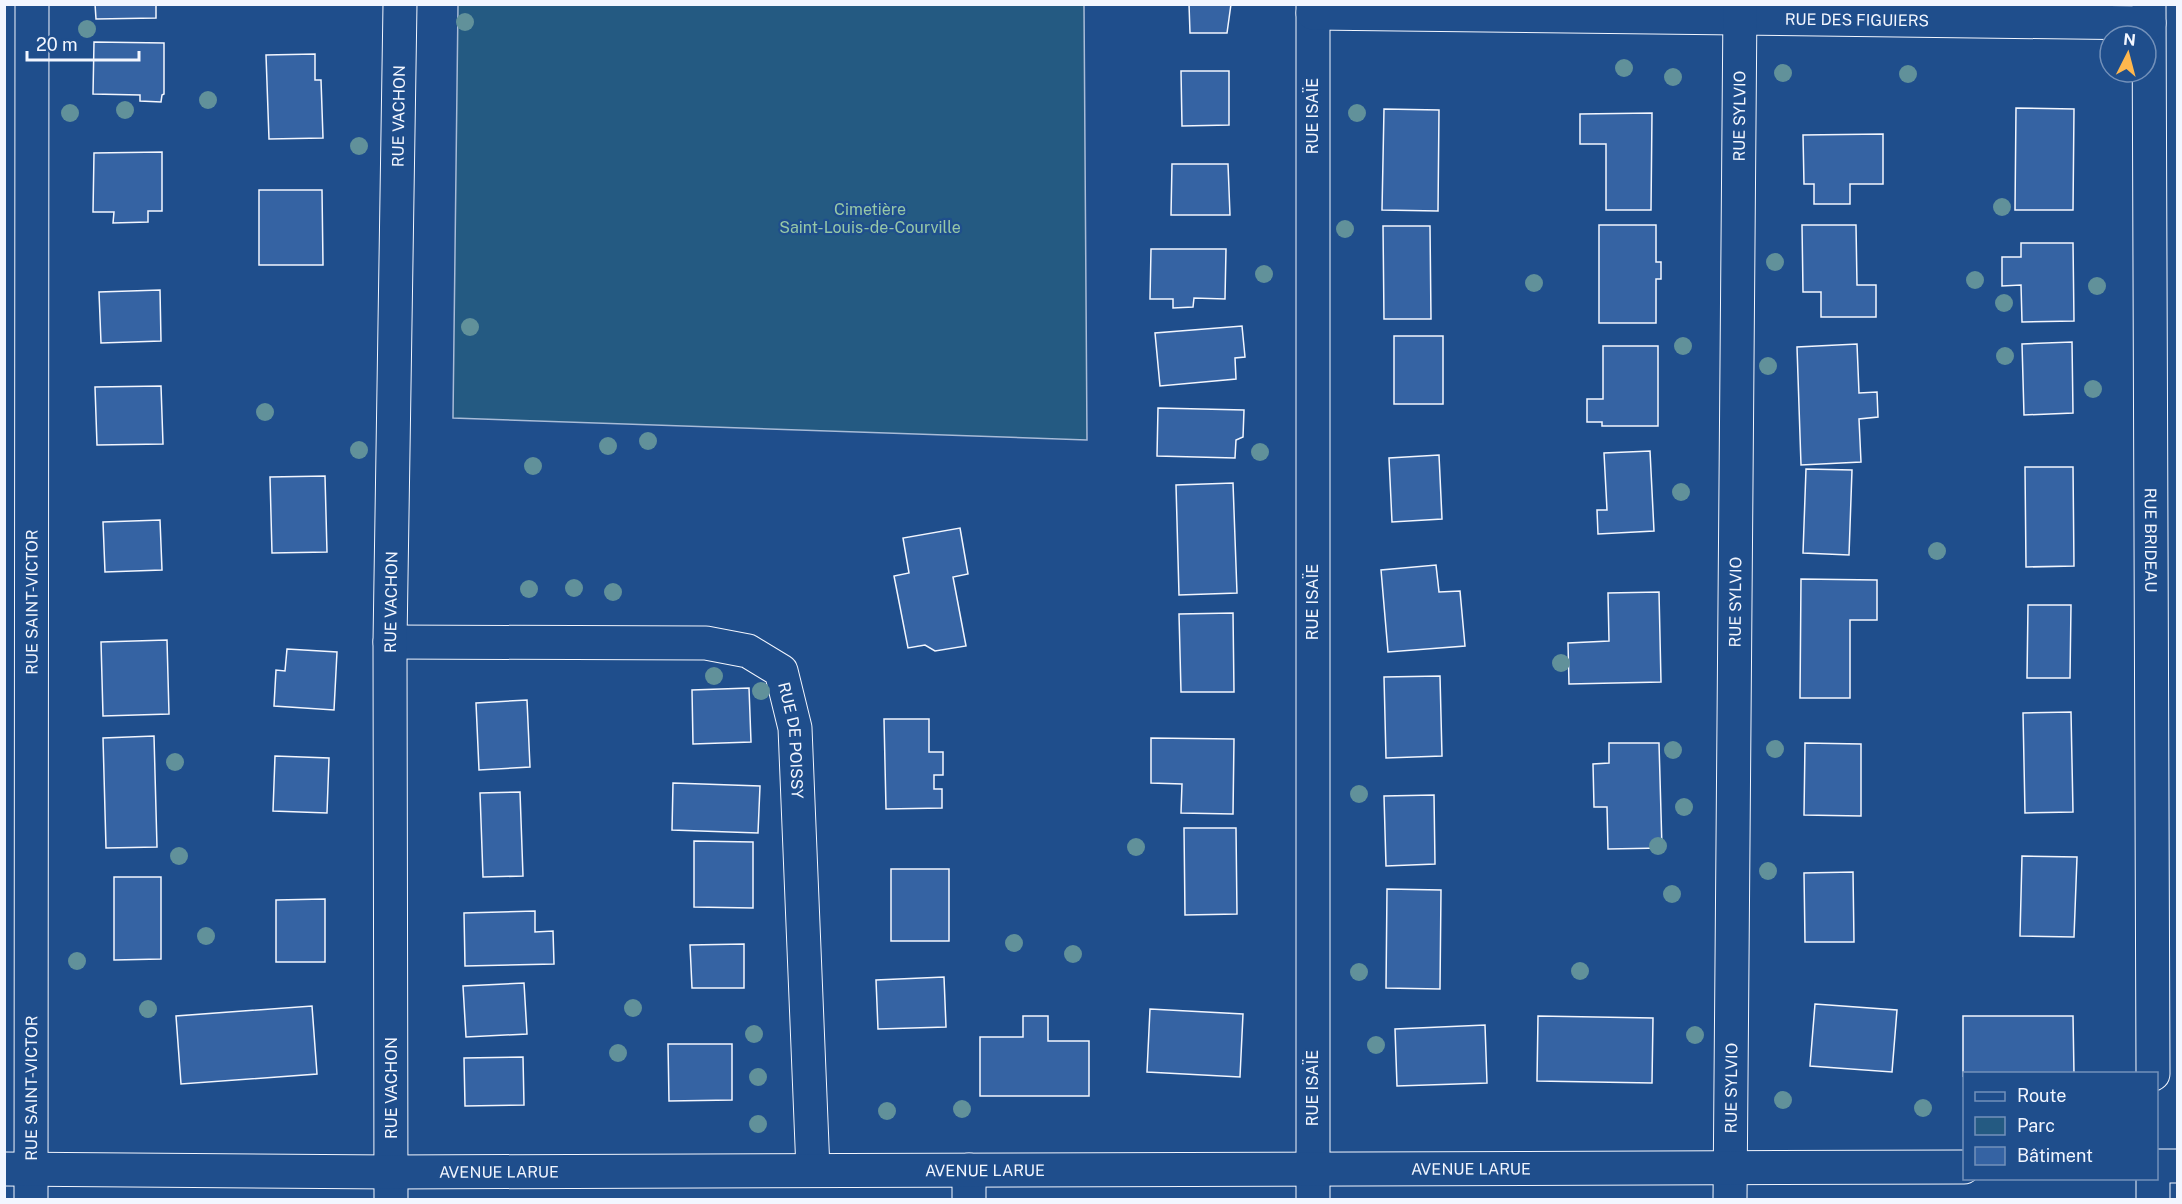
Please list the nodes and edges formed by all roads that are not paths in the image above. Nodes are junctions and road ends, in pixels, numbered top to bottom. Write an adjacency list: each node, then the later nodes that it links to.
1 (32, 4): 12 (street, RUE SAINT-VICTOR)
2 (400, 4): 6 (street, RUE VACHON)
3 (1312, 9): 4 (street, RUE DES FIGUIERS); 14 (street, RUE ISAÏE)
4 (1740, 11): 5 (street, RUE DES FIGUIERS); 15 (street, RUE SYLVIO)
5 (2149, 14): 7 (street, RUE BRIDEAU)
6 (390, 642): 11 (street, RUE DE POISSY); 17 (street, RUE VACHON)
7 (2153, 1072)
8 (2158, 1166): 9 (street)
9 (2178, 1166)
10 (1963, 1167): 15 (street, AVENUE LARUE)
11 (813, 1170): 16 (street, AVENUE LARUE); 17 (street, AVENUE LARUE)
12 (22, 1179): 17 (street, AVENUE LARUE)
13 (2153, 1180): 18 (street)
14 (1312, 1184): 15 (street, AVENUE LARUE); 16 (street, AVENUE LARUE)
15 (1730, 1184)
16 (969, 1185)
17 (391, 1186)
18 (2153, 1200)

